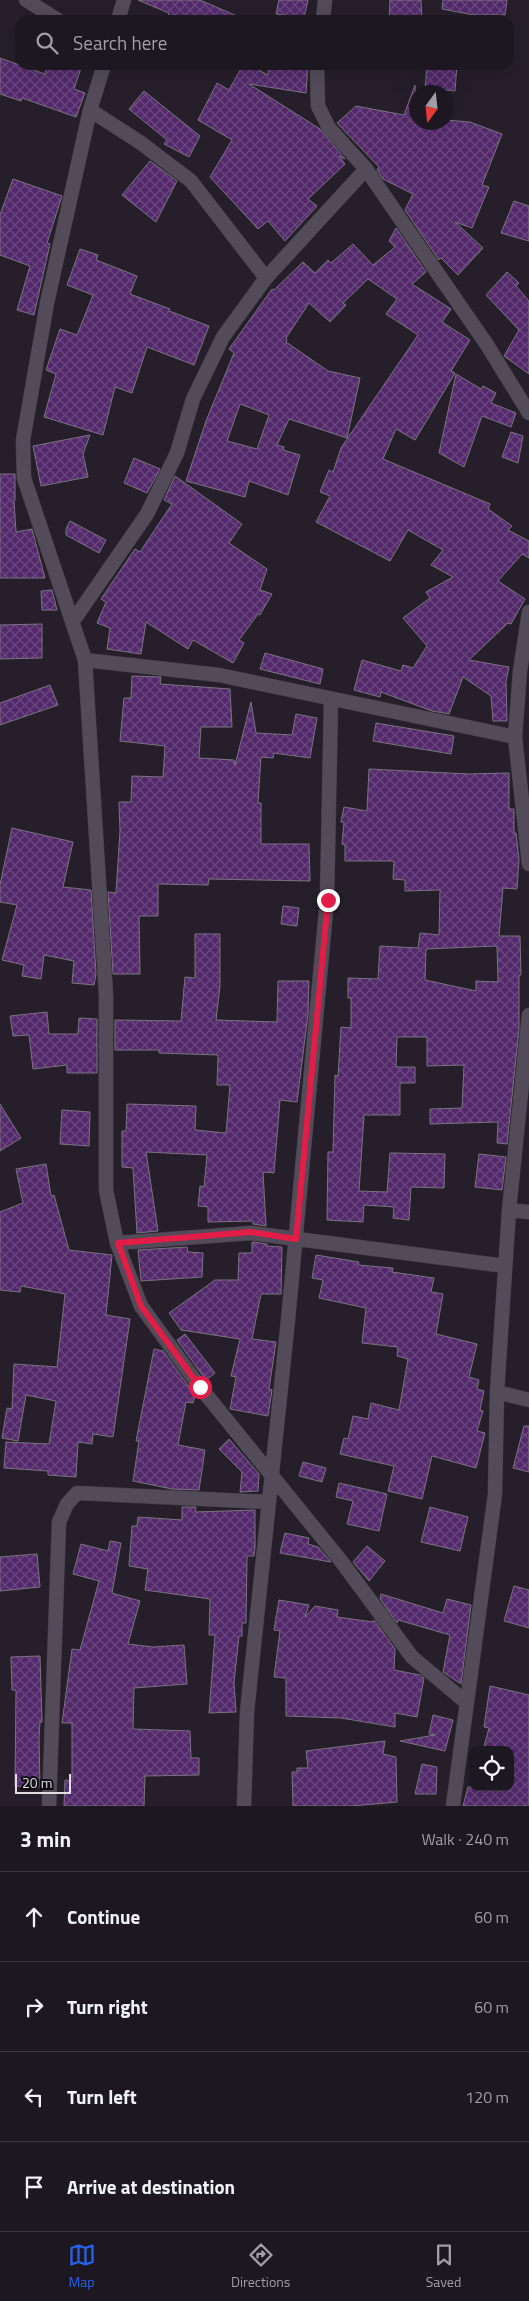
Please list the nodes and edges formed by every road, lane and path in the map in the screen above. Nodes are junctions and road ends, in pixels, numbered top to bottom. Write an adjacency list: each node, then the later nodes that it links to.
1 (26, 0): 4 (street)
2 (124, 0): 5 (street)
3 (325, 0): 6 (street)
4 (50, 15)
5 (120, 15)
6 (324, 15)
7 (102, 70): 9 (street)
8 (317, 70): 10 (street)
9 (90, 110): 11 (street); 14 (street)
10 (366, 169): 11 (street); 12 (street)
11 (266, 278): 14 (street)
12 (529, 413)
13 (529, 612): 17 (street)
14 (73, 621): 15 (street)
15 (85, 660): 16 (street); 23 (street)
16 (331, 700): 17 (street); 22 (street)
17 (515, 737): 18 (street)
18 (529, 864)
19 (529, 1015): 20 (street)
20 (509, 1210): 21 (street); 24 (street)
21 (529, 1212)
22 (296, 1239): 23 (street); 24 (street); 27 (street)
23 (118, 1243): 27 (street)
24 (505, 1266): 25 (street)
25 (497, 1392): 26 (street); 29 (street)
26 (529, 1400)
27 (272, 1474): 28 (street); 29 (street)
28 (269, 1502): 30 (street); 31 (street)
29 (467, 1703): 32 (street)
30 (50, 1806)
31 (244, 1806)
32 (453, 1806)

